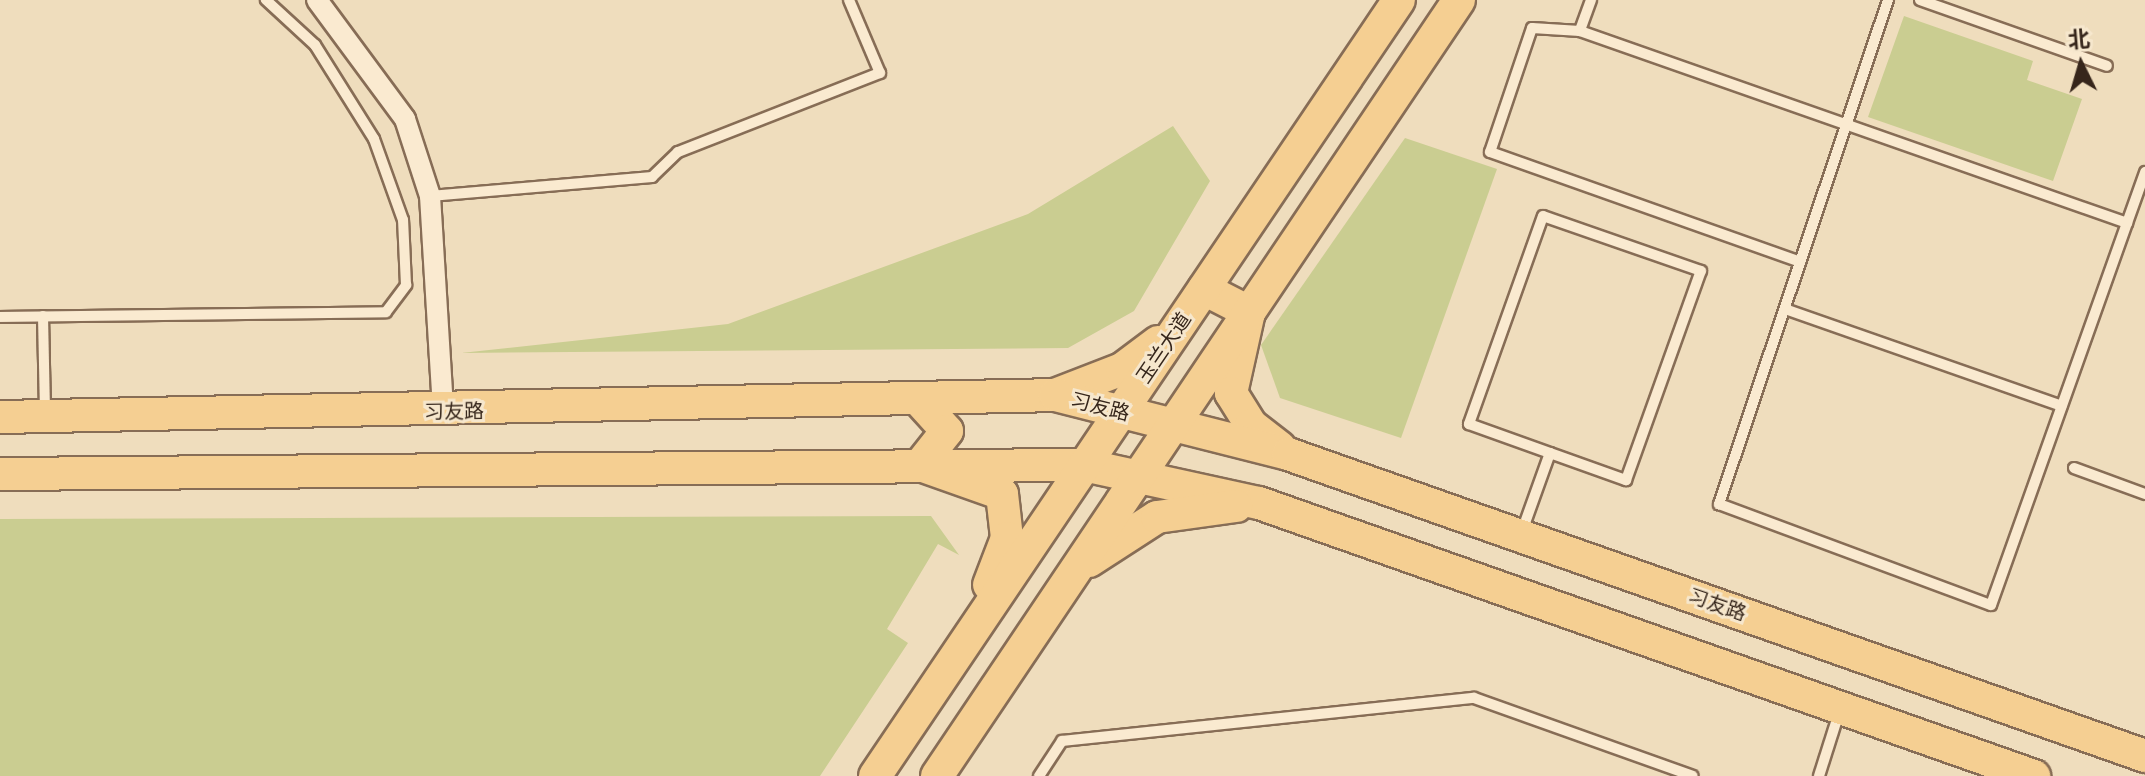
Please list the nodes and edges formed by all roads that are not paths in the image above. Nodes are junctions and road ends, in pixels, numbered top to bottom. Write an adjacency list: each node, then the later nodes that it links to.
1 (266, 0): 19 (lane)
2 (317, 0): 13 (street)
3 (849, 0): 13 (lane)
4 (1399, 0): 16 (main road, 玉兰大道)
5 (1459, 0): 18 (main road)
6 (1591, 0): 9 (lane)
7 (1888, 0): 11 (lane)
8 (1920, 0): 10 (lane)
9 (1580, 31): 11 (lane); 15 (lane)
10 (2107, 66)
11 (1847, 123): 14 (lane); 15 (lane)
12 (2145, 172): 14 (lane)
13 (430, 196): 25 (street)
14 (2127, 223): 24 (lane)
15 (1800, 262): 17 (lane)
16 (1204, 289): 18 (main road); 21 (main road, 玉兰大道)
17 (1785, 309): 24 (lane); 24 (lane)
18 (1249, 312): 29 (main road); 31 (main road)
19 (43, 316): 20 (lane); 28 (lane)
20 (0, 317)
21 (1179, 326): 22 (main road); 26 (main road, 玉兰大道)
22 (1055, 395): 23 (main road, 习友路); 26 (main road, 习友路)
23 (918, 399): 25 (main road, 习友路); 32 (main road)
24 (2062, 406)
25 (443, 411): 28 (main road, 习友路)
26 (1121, 412): 29 (main road, 习友路); 33 (main road, 玉兰大道)
27 (0, 417): 28 (main road, 习友路)
28 (45, 417)
29 (1173, 425): 31 (main road, 习友路); 36 (main road)
30 (1550, 453): 30 (lane); 39 (lane)
31 (1288, 454): 39 (main road, 习友路)
32 (920, 465): 33 (main road); 35 (main road); 43 (main road)
33 (1084, 465): 36 (main road); 41 (main road, 玉兰大道)
34 (2074, 468): 37 (lane)
35 (0, 474)
36 (1139, 477): 38 (main road); 40 (main road)
37 (2145, 494)
38 (1259, 503): 40 (main road); 44 (main road)
39 (1520, 535): 45 (main road, 习友路)
40 (1076, 569): 42 (main road)
41 (1000, 591): 42 (main road); 43 (main road, 玉兰大道)
42 (1042, 621): 47 (main road)
43 (973, 631): 46 (main road, 玉兰大道)
44 (1841, 708): 50 (lane); 51 (main road)
45 (2145, 756)
46 (875, 776)
47 (937, 776)
48 (1039, 776): 49 (lane)
49 (1693, 776)
50 (1819, 776)
51 (2034, 776)

